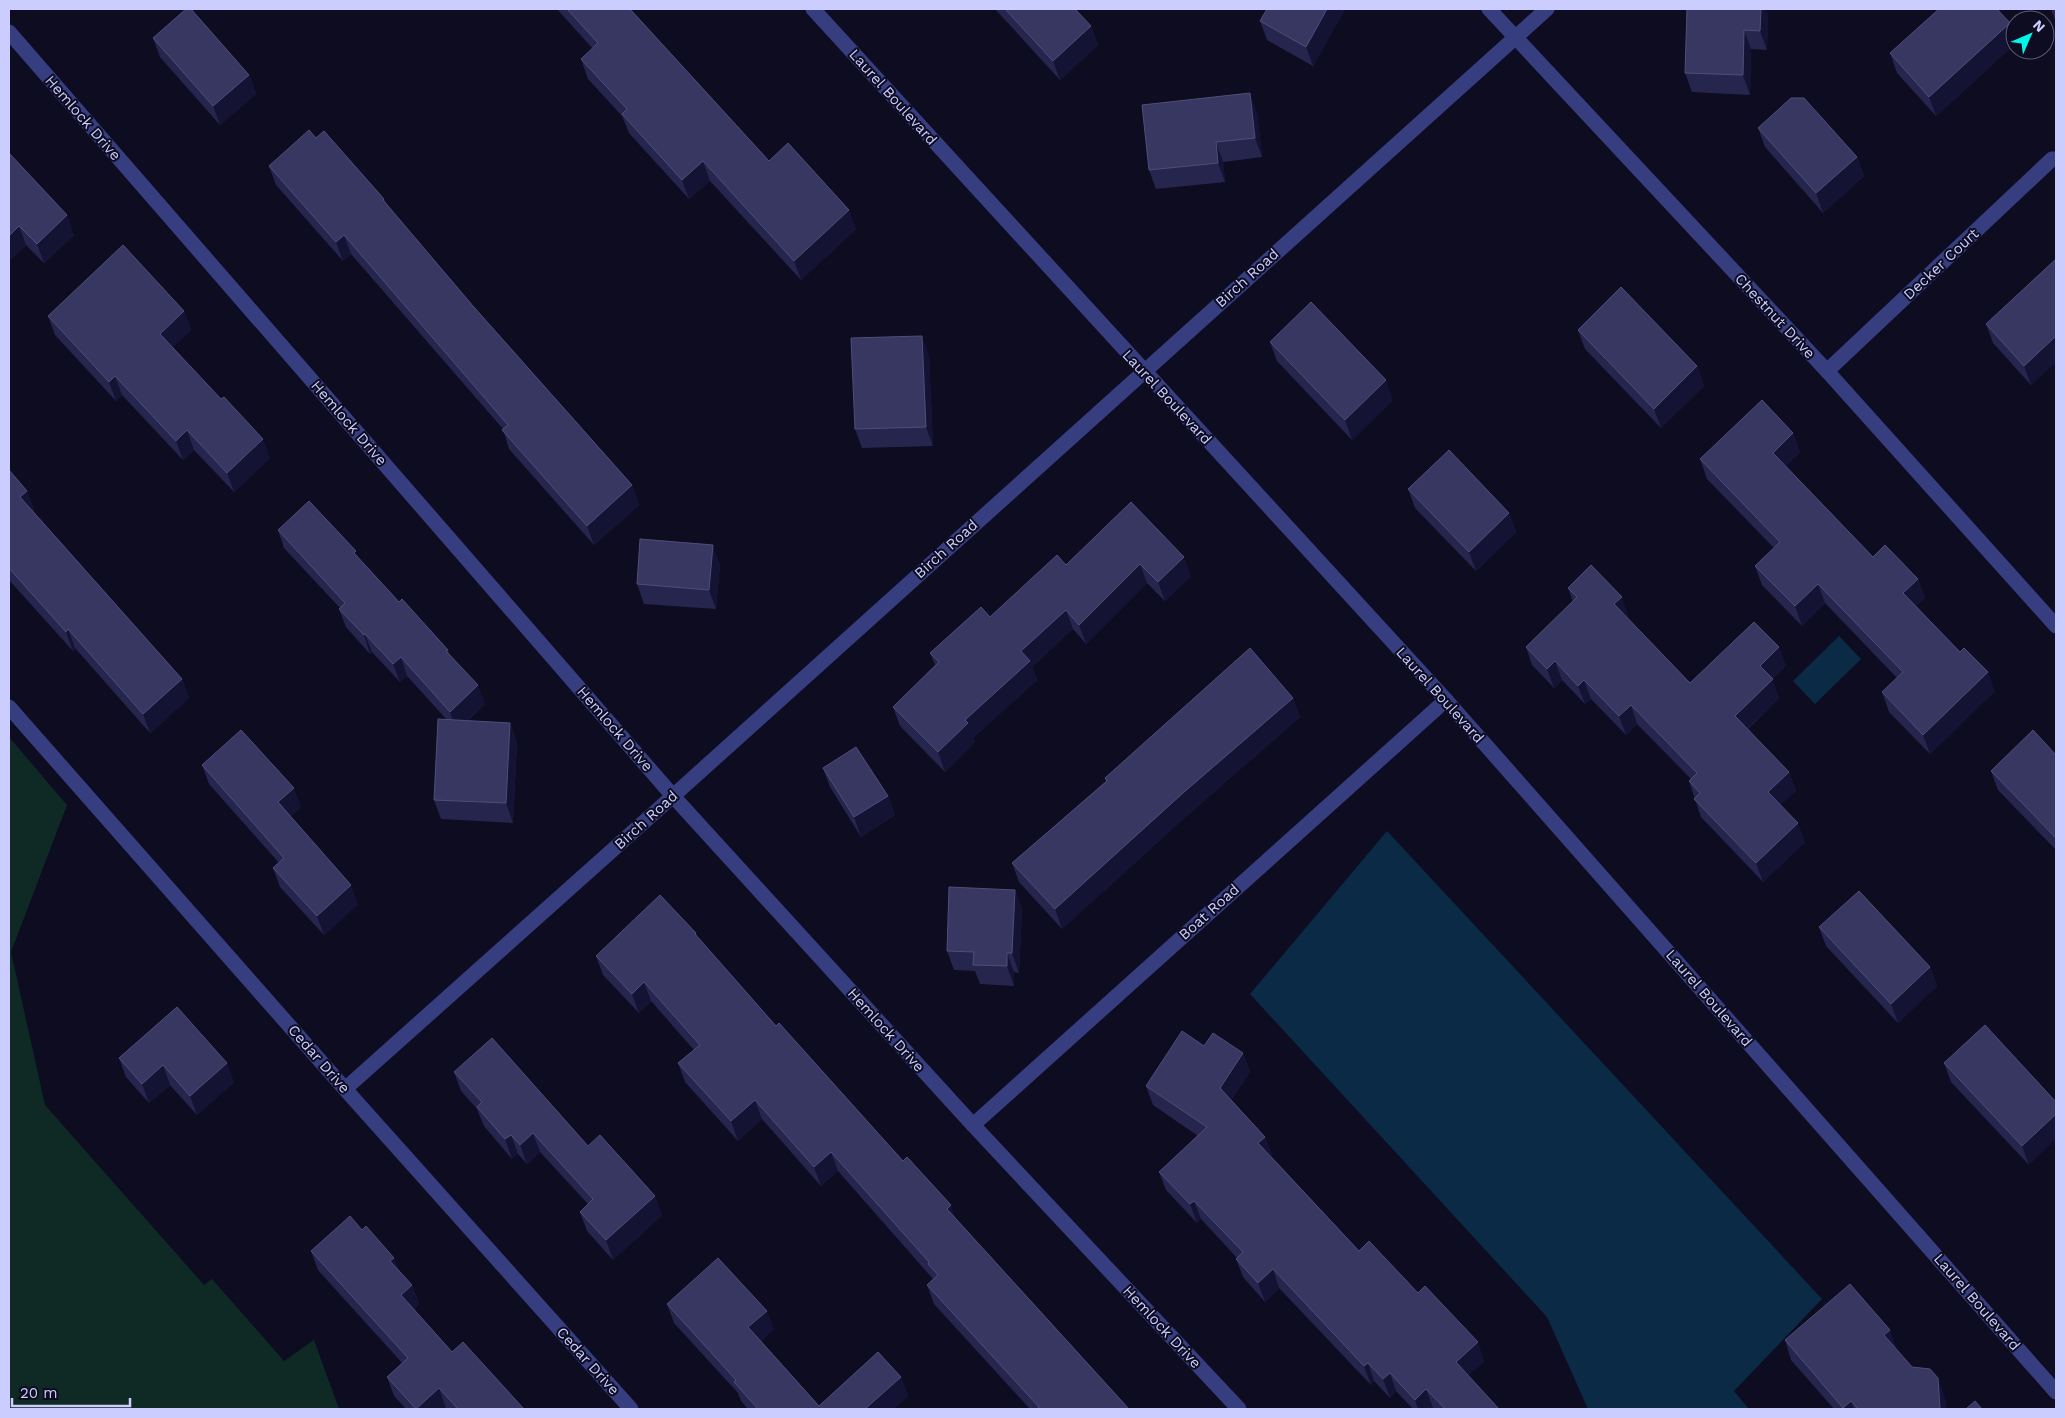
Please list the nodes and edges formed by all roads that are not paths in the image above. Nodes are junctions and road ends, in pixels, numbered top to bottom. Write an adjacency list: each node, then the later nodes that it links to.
1 (812, 9): 7 (street, Laurel Boulevard)
2 (1489, 9): 5 (street, Chestnut Drive)
3 (1547, 9): 5 (street, Birch Road)
4 (9, 32): 12 (street, Hemlock Drive)
5 (1515, 37): 7 (street, Birch Road); 8 (street, Chestnut Drive)
6 (2056, 159): 8 (street, Decker Court)
7 (1143, 371): 10 (street, Laurel Boulevard); 12 (street, Birch Road)
8 (1827, 371): 9 (street, Chestnut Drive)
9 (2056, 626)
10 (1446, 700): 14 (street, Boat Road); 15 (street, Laurel Boulevard)
11 (9, 707): 13 (street, Cedar Drive)
12 (673, 796): 13 (street, Birch Road); 14 (street, Hemlock Drive)
13 (345, 1089): 16 (street, Cedar Drive)
14 (972, 1125): 17 (street, Hemlock Drive)
15 (2056, 1392)
16 (631, 1409)
17 (1239, 1409)

